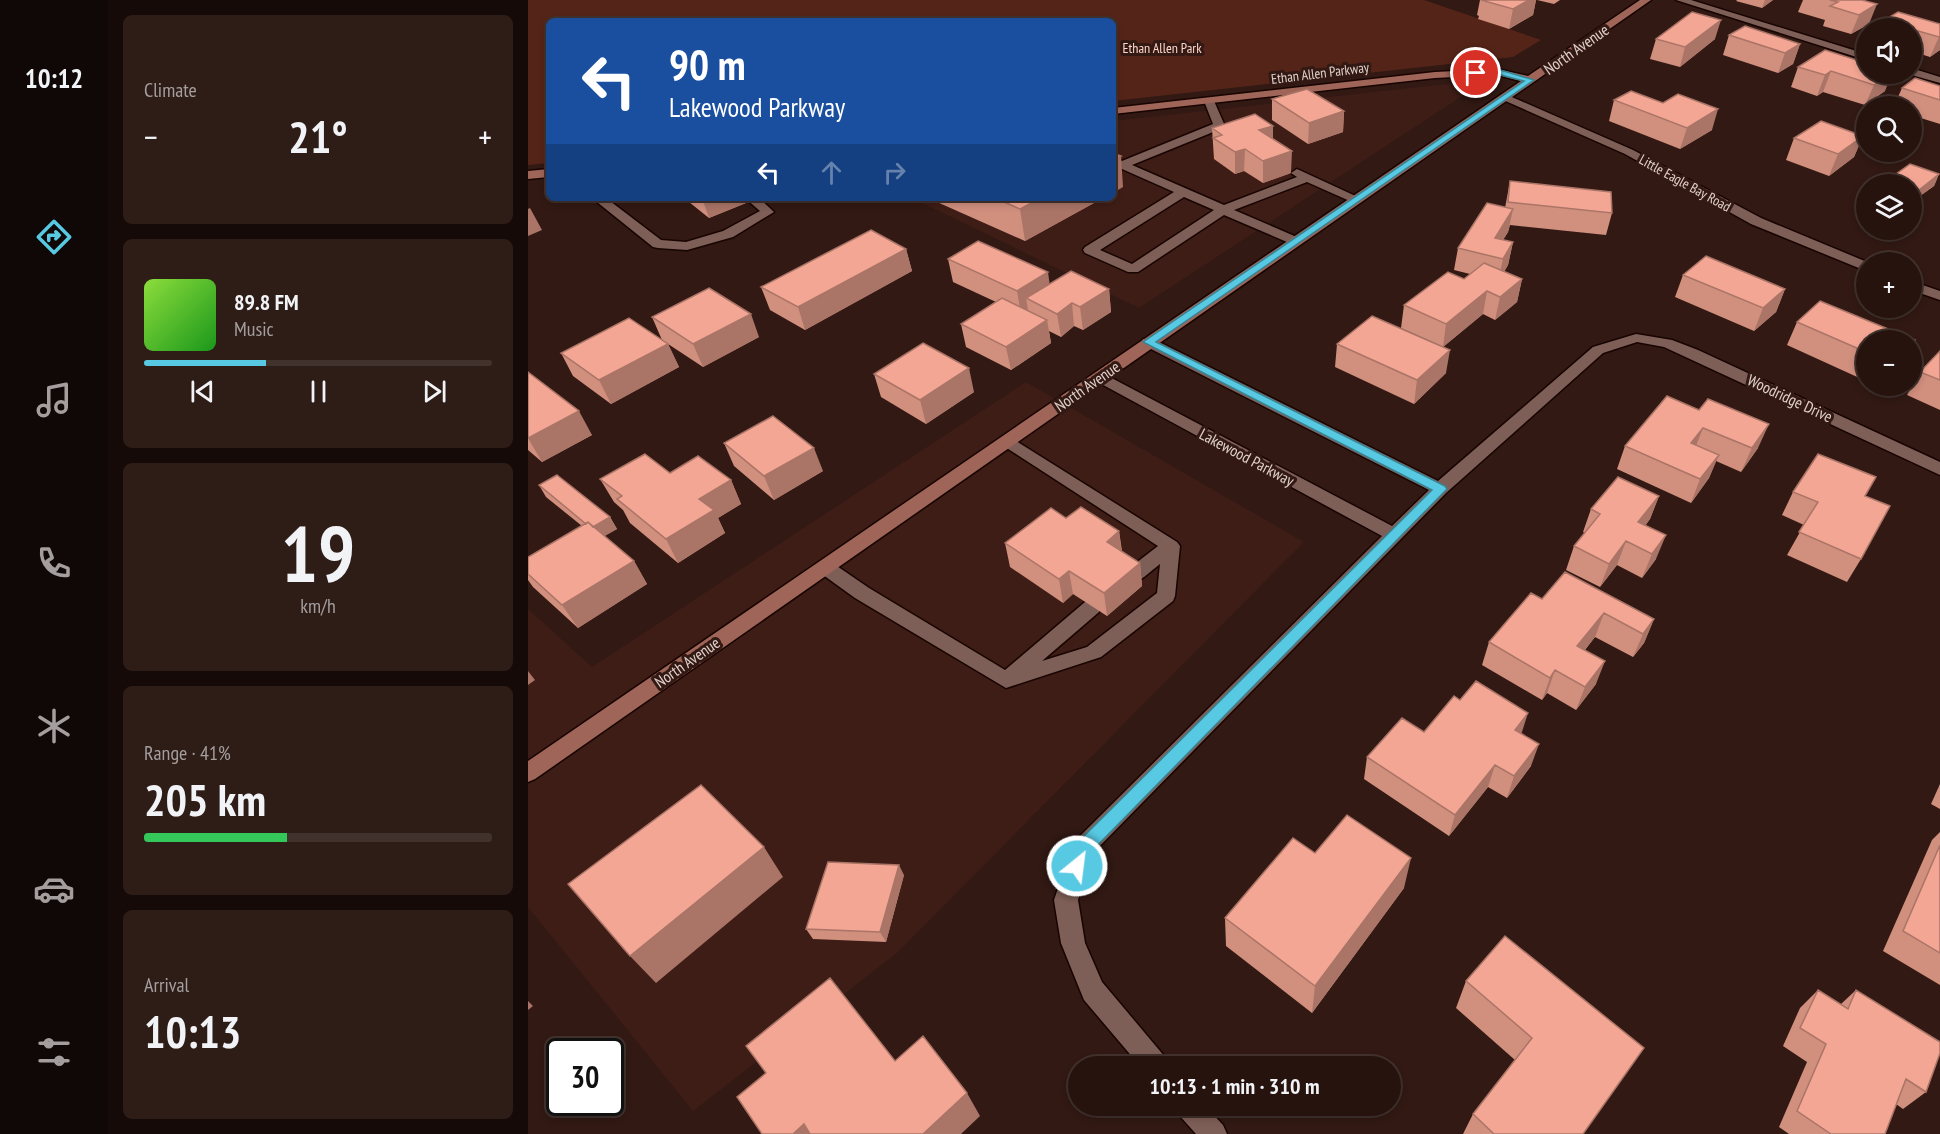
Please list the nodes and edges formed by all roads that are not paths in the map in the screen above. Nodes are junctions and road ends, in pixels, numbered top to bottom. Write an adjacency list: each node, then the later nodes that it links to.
1 (1646, 0): 5 (main road, North Avenue)
2 (1681, 0): 3 (street)
3 (1856, 54)
4 (1922, 74): 6 (street)
5 (1530, 80): 7 (main road, North Avenue); 8 (main road, Ethan Allen Parkway)
6 (1940, 80)
7 (1505, 97): 16 (main road, North Avenue); 21 (street, Little Eagle Bay Road)
8 (1209, 101): 9 (main road, Ethan Allen Parkway); 10 (street)
9 (1116, 111)
10 (1117, 163): 15 (street)
11 (1288, 167): 14 (street)
12 (546, 173): 13 (main road)
13 (528, 175)
14 (1306, 178): 16 (street); 19 (street)
15 (1183, 192): 19 (street); 19 (street)
16 (1356, 199): 20 (main road, North Avenue)
17 (602, 201): 18 (street)
18 (755, 201)
19 (1223, 210): 20 (street)
20 (1294, 241): 24 (main road, North Avenue)
21 (1856, 263)
22 (1922, 289): 23 (street)
23 (1940, 296)
24 (1148, 342): 25 (main road, North Avenue); 28 (street)
25 (1099, 377): 26 (main road, North Avenue); 29 (street, Lakewood Parkway)
26 (1008, 441): 30 (street); 31 (main road, North Avenue)
27 (1940, 469): 28 (street, Woodridge Drive)
28 (1440, 489): 29 (street)
29 (1394, 535): 36 (street)
30 (1171, 546): 32 (street); 34 (street)
31 (825, 567): 34 (street); 35 (main road, North Avenue)
32 (1129, 578)
33 (1092, 607): 34 (street)
34 (1006, 681)
35 (528, 773)
36 (1148, 1056)
37 (1197, 1116): 38 (street)
38 (1214, 1134)

